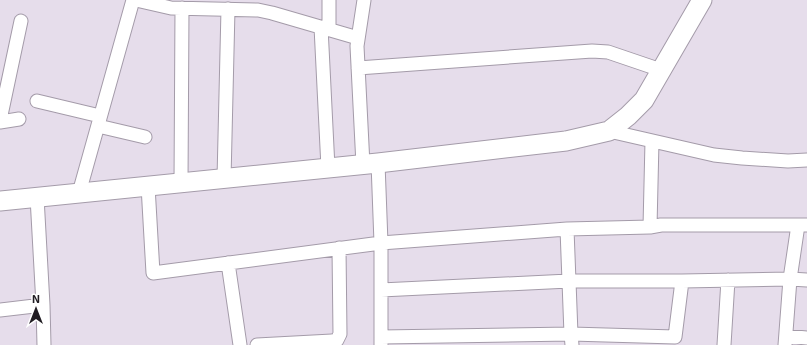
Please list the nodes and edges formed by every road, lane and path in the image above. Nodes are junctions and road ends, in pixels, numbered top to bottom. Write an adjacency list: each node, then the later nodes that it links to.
1 (133, 0): 17 (street)
2 (136, 0): 8 (street)
3 (328, 0): 10 (street)
4 (364, 0): 11 (street)
5 (702, 0): 13 (street)
6 (223, 6): 7 (street); 8 (street); 24 (street)
7 (272, 6): 10 (street)
8 (182, 8): 25 (street)
9 (21, 21): 16 (street)
10 (325, 28): 11 (street); 23 (street)
11 (358, 38): 12 (street)
12 (358, 68): 13 (street); 22 (street)
13 (660, 70): 18 (street)
14 (37, 101): 17 (street)
15 (19, 119): 16 (street)
16 (0, 121)
17 (99, 121): 19 (street); 27 (street)
18 (609, 131): 20 (street); 22 (street)
19 (145, 137)
20 (652, 141): 21 (street); 31 (street)
21 (807, 160)
22 (371, 164): 23 (street); 33 (street)
23 (328, 168): 24 (street)
24 (224, 179): 25 (street)
25 (181, 183): 26 (street)
26 (148, 186): 27 (street); 35 (street)
27 (79, 193): 28 (street)
28 (37, 198): 29 (street); 42 (street)
29 (0, 201)
30 (803, 225): 31 (street); 36 (street)
31 (650, 227): 32 (street)
32 (567, 229): 33 (street); 39 (street)
33 (380, 243): 34 (street); 41 (street)
34 (339, 248): 35 (street); 51 (street)
35 (228, 263): 50 (street)
36 (790, 279): 37 (street); 38 (street); 48 (street)
37 (728, 280): 40 (street); 52 (street)
38 (807, 280)
39 (569, 281): 40 (street); 41 (street); 45 (street)
40 (682, 281): 47 (street)
41 (381, 290): 46 (street)
42 (43, 305): 43 (street); 49 (street)
43 (0, 310)
44 (807, 338): 48 (street)
45 (572, 340): 46 (street); 47 (street)
46 (381, 341)
47 (674, 341)
48 (786, 341)
49 (44, 345)
50 (240, 345)
51 (257, 345)
52 (724, 345)

